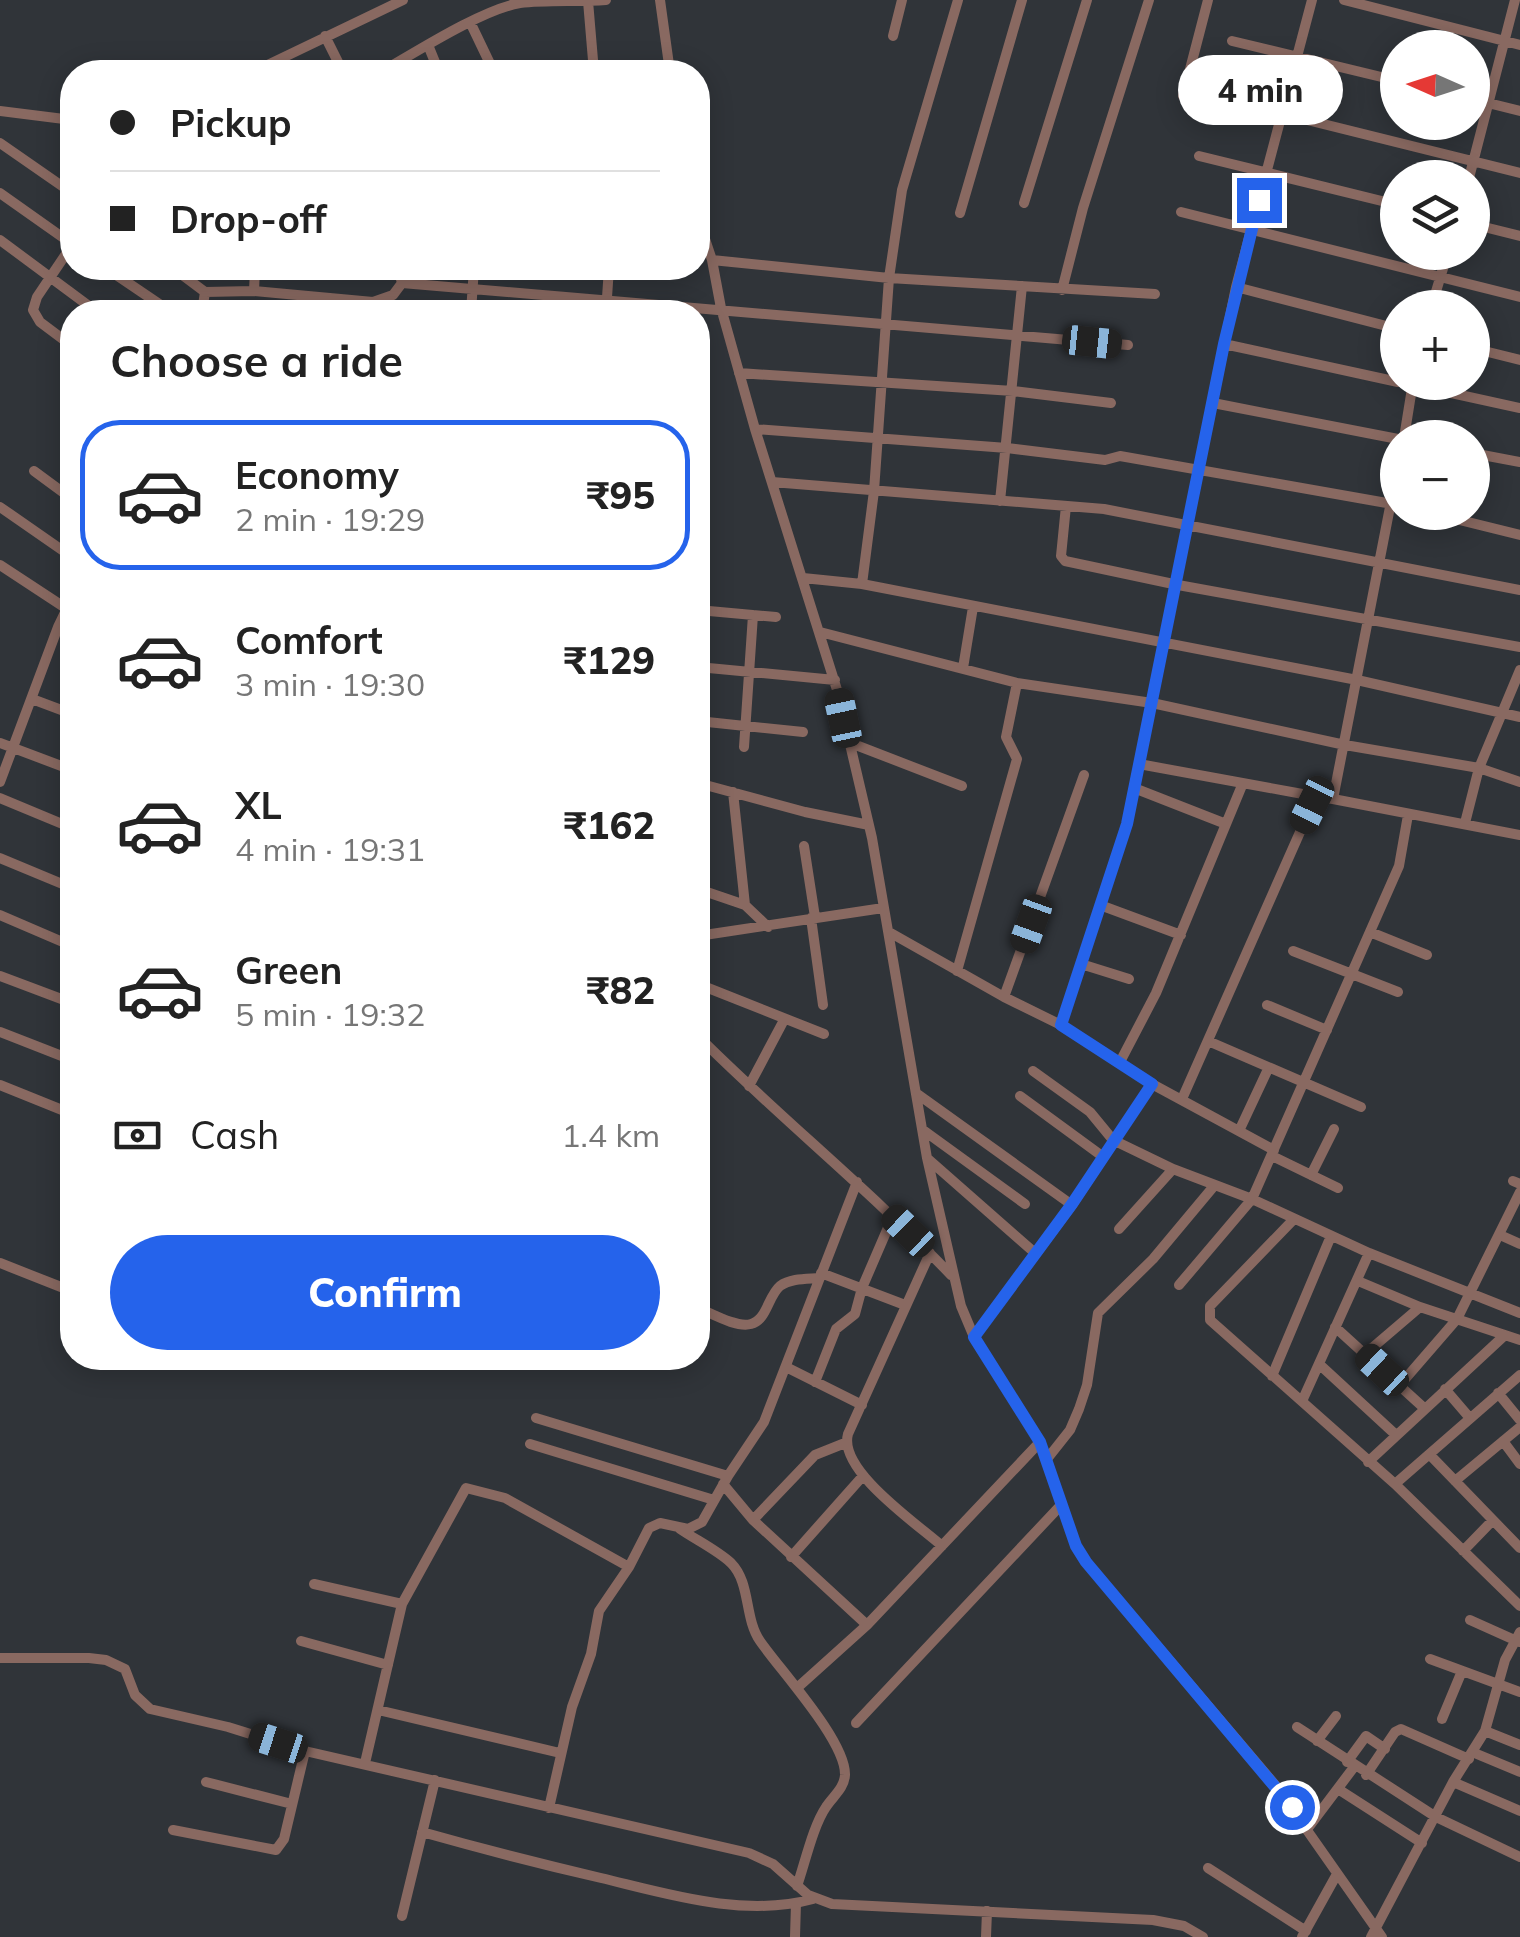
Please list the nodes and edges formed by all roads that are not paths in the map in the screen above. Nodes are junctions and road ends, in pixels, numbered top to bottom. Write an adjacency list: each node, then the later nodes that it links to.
1 (403, 0): 15 (street)
2 (606, 0): 13 (street)
3 (660, 0): 28 (street)
4 (902, 0): 16 (street)
5 (958, 0): 59 (street)
6 (1022, 0): 47 (street)
7 (1086, 0): 46 (street)
8 (1149, 0): 70 (street)
9 (1208, 0): 31 (street)
10 (1312, 0): 21 (street)
11 (1344, 0): 18 (street)
12 (1515, 0): 18 (street)
13 (588, 1): 14 (street); 27 (street)
14 (471, 24): 19 (street); 26 (street)
15 (325, 36): 22 (street); 23 (street)
16 (893, 36)
17 (1232, 40): 21 (street)
18 (1504, 41): 20 (street); 30 (street)
19 (428, 45): 24 (street); 25 (street)
20 (1520, 46)
21 (1297, 58): 29 (street); 35 (street)
22 (277, 60)
23 (336, 60)
24 (402, 60)
25 (434, 60)
26 (488, 60)
27 (593, 60)
28 (668, 60)
29 (1380, 77)
30 (1490, 94)
31 (1184, 96)
32 (1490, 103): 34 (street)
33 (0, 110): 36 (street)
34 (1520, 111)
35 (1283, 114): 39 (street); 41 (street)
36 (60, 118)
37 (0, 143): 43 (street)
38 (1199, 156): 41 (street)
39 (1458, 160)
40 (1490, 167): 42 (street)
41 (1266, 171): 45 (street); 50 (street)
42 (1520, 173)
43 (60, 185)
44 (0, 193): 51 (street)
45 (1380, 200)
46 (1024, 203)
47 (960, 212)
48 (1181, 212): 50 (street)
49 (1490, 228): 52 (street)
50 (1252, 230): 60 (street); 68 (street)
51 (60, 236)
52 (1520, 236)
53 (0, 240): 58 (street)
54 (710, 257): 55 (street)
55 (712, 260): 59 (street); 84 (street)
56 (60, 262): 58 (street)
57 (1442, 270): 60 (street)
58 (49, 278): 76 (street); 88 (street)
59 (889, 278): 67 (street); 86 (street)
60 (1440, 278): 71 (street); 75 (street)
61 (124, 280): 77 (street)
62 (189, 280): 73 (street)
63 (255, 280): 72 (street)
64 (401, 280): 66 (street)
65 (473, 280): 69 (street)
66 (402, 283): 69 (street); 80 (street)
67 (1022, 286): 70 (street); 87 (street)
68 (1236, 287): 85 (street); 89 (street)
69 (473, 288): 81 (street); 82 (street)
70 (1062, 290): 74 (street)
71 (1436, 290)
72 (254, 291): 73 (street); 79 (street)
73 (205, 292): 78 (street)
74 (1155, 294)
75 (1520, 297)
76 (80, 300)
77 (153, 300)
78 (204, 300)
79 (351, 300)
80 (378, 300)
81 (472, 300)
82 (562, 300)
83 (710, 308): 84 (street)
84 (721, 308): 86 (street); 93 (street)
85 (1380, 324)
86 (886, 326): 87 (street); 95 (street)
87 (1020, 335): 90 (street); 96 (street)
88 (60, 336)
89 (1224, 344): 94 (street); 99 (street)
90 (1128, 346)
91 (1490, 352): 92 (street)
92 (1520, 360)
93 (739, 373): 95 (street); 101 (street)
94 (1380, 377)
95 (882, 384): 96 (street); 103 (street)
96 (1013, 392): 98 (street); 104 (street)
97 (1484, 400): 100 (street)
98 (1111, 403)
99 (1212, 403): 102 (street); 107 (street)
100 (1520, 408)
101 (755, 429): 103 (street); 109 (street)
102 (1380, 434)
103 (877, 440): 104 (street); 111 (street)
104 (1007, 448): 107 (street); 112 (street)
105 (1490, 456): 106 (street)
106 (1520, 462)
107 (1198, 469): 113 (street); 116 (street)
108 (34, 471): 110 (street)
109 (772, 482): 111 (street); 123 (street)
110 (60, 489)
111 (874, 491): 112 (street); 124 (street)
112 (1000, 502): 114 (street)
113 (1380, 502)
114 (1066, 506): 116 (street); 125 (street)
115 (0, 507): 120 (street)
116 (1189, 528): 121 (street); 125 (street)
117 (1490, 528): 119 (street)
118 (1387, 530): 121 (street)
119 (1520, 535)
120 (60, 548)
121 (1378, 562): 126 (street); 132 (street)
122 (0, 565): 127 (street)
123 (802, 578): 124 (street); 134 (street)
124 (862, 584): 128 (street)
125 (1178, 585): 132 (street); 135 (street)
126 (1520, 590)
127 (60, 598)
128 (973, 607): 135 (street); 138 (street)
129 (710, 611): 130 (street)
130 (753, 615): 131 (street); 140 (street)
131 (776, 617)
132 (1368, 620): 136 (street); 142 (street)
133 (60, 629): 144 (street)
134 (820, 632): 138 (street); 141 (street)
135 (1164, 643): 142 (street); 145 (street)
136 (1520, 646)
137 (710, 668): 140 (street)
138 (962, 668): 143 (street)
139 (1520, 670): 147 (street)
140 (749, 672): 141 (street); 150 (street)
141 (835, 680): 153 (street)
142 (1356, 680): 147 (street); 154 (street)
143 (1018, 683): 145 (street); 195 (street)
144 (32, 699): 146 (street); 156 (street)
145 (1152, 704): 154 (street); 157 (street)
146 (60, 710)
147 (1505, 711): 148 (street); 159 (street)
148 (1520, 716)
149 (710, 722): 150 (street)
150 (746, 726): 151 (street); 155 (street)
151 (803, 732)
152 (0, 742): 156 (street)
153 (848, 742): 165 (street); 175 (street)
154 (1345, 745): 159 (street); 170 (street)
155 (744, 747)
156 (14, 748): 158 (street); 161 (street)
157 (1140, 764): 163 (street); 166 (street)
158 (60, 765)
159 (1479, 768): 162 (street); 173 (street)
160 (1084, 775): 202 (street)
161 (0, 782)
162 (1520, 782)
163 (1243, 783): 168 (street); 174 (street)
164 (710, 786): 167 (street)
165 (962, 786)
166 (1134, 788): 174 (street); 181 (street)
167 (733, 792): 175 (street); 182 (street)
168 (1319, 797): 170 (street); 210 (street)
169 (0, 798): 172 (street)
170 (1333, 799): 171 (street)
171 (1408, 815): 173 (street); 188 (street)
172 (60, 823)
173 (1465, 823): 176 (street)
174 (1226, 824): 190 (street)
175 (870, 825): 183 (street)
176 (1520, 836)
177 (804, 846): 185 (street)
178 (0, 858): 179 (street)
179 (60, 883)
180 (710, 893): 182 (street)
181 (1100, 905): 190 (street); 194 (street)
182 (745, 906): 186 (street)
183 (883, 908): 185 (street); 187 (street)
184 (0, 915): 191 (street)
185 (813, 918): 186 (street); 203 (street)
186 (768, 927): 189 (street)
187 (888, 932): 195 (street); 220 (street)
188 (1370, 932): 193 (street); 197 (street)
189 (710, 934)
190 (1181, 935): 213 (street)
191 (60, 941)
192 (1292, 952): 197 (street)
193 (1426, 956)
194 (1081, 964): 198 (street); 206 (street)
195 (957, 971): 202 (street)
196 (0, 976): 201 (street)
197 (1350, 976): 200 (street); 207 (street)
198 (1129, 979)
199 (710, 989): 205 (street)
200 (1398, 992)
201 (60, 998)
202 (1004, 998): 206 (street)
203 (823, 1005)
204 (1268, 1006): 207 (street)
205 (784, 1020): 209 (street); 219 (street)
206 (1061, 1025): 213 (street)
207 (1327, 1030): 217 (street)
208 (0, 1032): 212 (street)
209 (824, 1034)
210 (1208, 1042): 214 (street); 222 (street)
211 (710, 1048): 219 (street)
212 (60, 1055)
213 (1120, 1062): 216 (street)
214 (1268, 1068): 217 (street); 227 (street)
215 (1033, 1071): 228 (street)
216 (1152, 1084): 222 (street); 228 (street)
217 (1303, 1084): 223 (street); 229 (street)
218 (0, 1085): 224 (street)
219 (748, 1086): 234 (street)
220 (916, 1093): 226 (street); 240 (street)
221 (1020, 1096): 230 (street)
222 (1182, 1099): 227 (street)
223 (1361, 1107)
224 (60, 1109)
225 (1334, 1129): 233 (street)
226 (922, 1130): 231 (street); 239 (street)
227 (1239, 1130): 229 (street)
228 (1113, 1140): 230 (street); 232 (street)
229 (1273, 1153): 233 (street); 238 (street)
230 (1102, 1156): 240 (street)
231 (927, 1158): 248 (street); 252 (street)
232 (1173, 1170): 235 (street); 243 (street)
233 (1312, 1176): 236 (street)
234 (857, 1182): 241 (street); 251 (street)
235 (1214, 1186): 238 (street); 288 (street)
236 (1338, 1188)
237 (1520, 1192): 244 (street)
238 (1252, 1199): 242 (street); 254 (street)
239 (1025, 1204)
240 (1072, 1204): 248 (street)
241 (893, 1216): 247 (street); 256 (street)
242 (1294, 1219): 245 (street); 271 (street)
243 (1119, 1229)
244 (1500, 1235): 246 (street); 257 (street)
245 (1331, 1236): 249 (street); 271 (street)
246 (1520, 1244)
247 (930, 1253): 252 (street); 258 (street)
248 (1035, 1253): 265 (street)
249 (1369, 1253): 253 (street); 257 (street)
250 (0, 1262): 255 (street)
251 (820, 1275): 256 (street); 260 (street); 269 (street)
252 (954, 1278): 265 (street)
253 (1358, 1281): 259 (street); 263 (street)
254 (1179, 1285)
255 (60, 1287)
256 (862, 1288): 258 (street); 272 (street)
257 (1472, 1294): 261 (street); 262 (street)
258 (905, 1305): 277 (street)
259 (1420, 1307): 262 (street); 267 (street)
260 (710, 1312)
261 (1520, 1314)
262 (1458, 1319): 264 (street); 273 (street)
263 (1335, 1327): 267 (street); 268 (street)
264 (1505, 1335): 266 (street); 274 (street)
265 (974, 1337): 284 (street)
266 (1520, 1340)
267 (1365, 1354): 273 (street)
268 (1319, 1364): 276 (street); 282 (street)
269 (786, 1368): 272 (street); 292 (street)
270 (1520, 1375): 275 (street)
271 (1272, 1376): 276 (street)
272 (815, 1382): 277 (street)
273 (1400, 1386): 278 (street)
274 (1445, 1389): 278 (street); 279 (street)
275 (1498, 1392): 279 (street); 281 (street)
276 (1303, 1399): 289 (street)
277 (862, 1405): 285 (street)
278 (1424, 1408): 282 (street)
279 (1470, 1417): 287 (street)
280 (536, 1418): 292 (street)
281 (1520, 1424): 283 (street)
282 (1396, 1435): 289 (street)
283 (1502, 1441): 290 (street); 293 (street)
284 (1040, 1442): 288 (street); 300 (street)
285 (846, 1443): 291 (street); 297 (street)
286 (530, 1444): 295 (street)
287 (1430, 1455): 293 (street); 294 (street)
288 (1047, 1460): 296 (street)
289 (1368, 1462): 294 (street)
290 (1520, 1464)
291 (862, 1476): 300 (street); 303 (street)
292 (726, 1480): 295 (street); 297 (street)
293 (1455, 1480): 298 (street)
294 (1395, 1484): 302 (street)
295 (714, 1500): 299 (street)
296 (1062, 1504): 322 (street); 343 (street)
297 (753, 1520): 303 (street)
298 (1493, 1520): 301 (street); 302 (street)
299 (678, 1528): 304 (street); 317 (street)
300 (942, 1546): 309 (street)
301 (1520, 1548)
302 (1463, 1550): 307 (street)
303 (791, 1556): 309 (street)
304 (629, 1567): 306 (street); 329 (street)
305 (314, 1584): 306 (street)
306 (402, 1604): 314 (street)
307 (1520, 1606)
308 (1470, 1620): 310 (street)
309 (867, 1624): 317 (street)
310 (1518, 1638): 316 (street)
311 (301, 1642): 314 (street)
312 (0, 1658): 328 (street)
313 (1430, 1658): 315 (street)
314 (388, 1665): 319 (street)
315 (1462, 1671): 316 (street); 321 (street)
316 (1499, 1686): 318 (street); 324 (street)
317 (797, 1688): 350 (street)
318 (1520, 1692)
319 (378, 1710): 329 (street); 331 (street)
320 (1336, 1716): 325 (street)
321 (1442, 1720)
322 (856, 1723)
323 (1296, 1727): 325 (street)
324 (1486, 1731): 326 (street); 330 (street)
325 (1317, 1741): 332 (street)
326 (1520, 1746)
327 (1385, 1749): 330 (street); 332 (street); 334 (street)
328 (305, 1752): 331 (street); 339 (street)
329 (560, 1753): 340 (street)
330 (1470, 1755): 333 (street); 337 (street)
331 (365, 1764): 335 (street)
332 (1351, 1765): 334 (street); 338 (street)
333 (1520, 1772)
334 (1366, 1774): 342 (street)
335 (435, 1780): 340 (street); 345 (street)
336 (206, 1782): 339 (street)
337 (1454, 1782): 341 (street); 342 (street)
338 (1338, 1789): 343 (street); 346 (street)
339 (292, 1804): 344 (street)
340 (549, 1808): 350 (street)
341 (1520, 1812)
342 (1436, 1817): 346 (street); 347 (street)
343 (1308, 1828): 349 (street)
344 (173, 1830)
345 (422, 1832): 352 (street); 354 (street)
346 (1422, 1843): 357 (street)
347 (1520, 1857)
348 (1208, 1868): 356 (street)
349 (1336, 1874): 356 (street); 357 (street)
350 (798, 1886): 351 (street)
351 (814, 1898): 352 (street); 353 (street)
352 (796, 1903): 358 (street)
353 (987, 1910): 355 (street); 359 (street)
354 (402, 1916)
355 (1182, 1931): 360 (street)
356 (1304, 1934)
357 (1376, 1934)
358 (794, 1937)
359 (986, 1937)
360 (1203, 1937)

